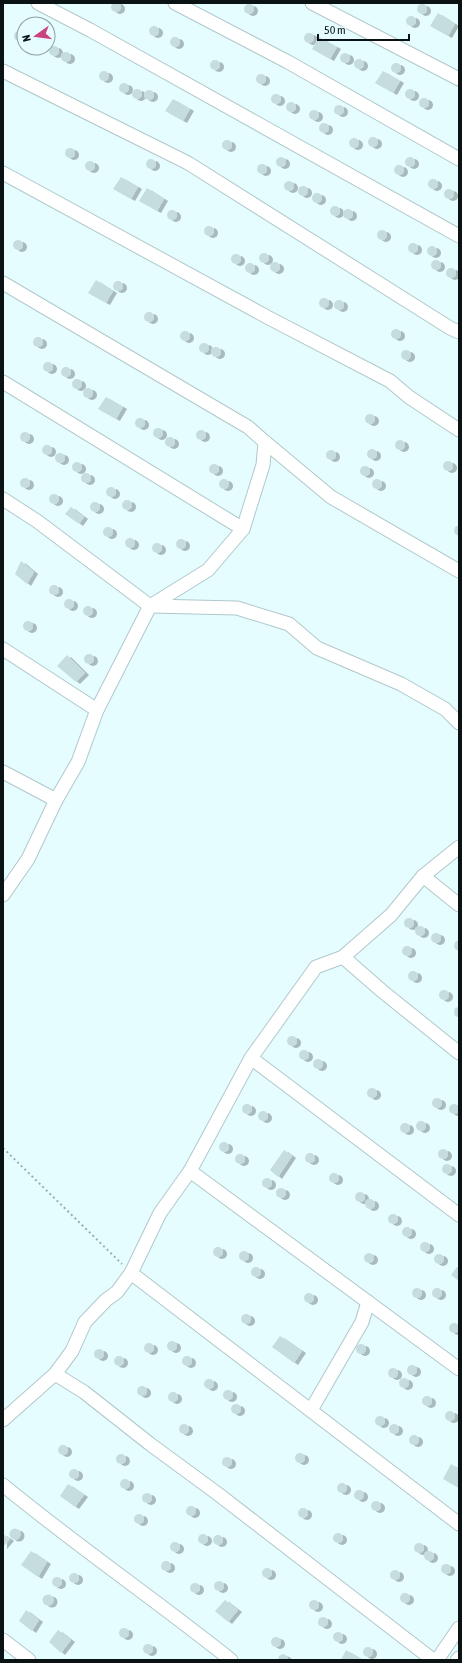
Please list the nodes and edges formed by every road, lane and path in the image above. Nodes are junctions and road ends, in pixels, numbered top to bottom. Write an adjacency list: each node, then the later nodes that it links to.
1 (38, 3): 8 (street)
2 (175, 3): 6 (street)
3 (312, 3): 5 (street)
4 (3, 71): 10 (street)
5 (459, 79)
6 (459, 159)
7 (3, 173): 12 (street)
8 (459, 236)
9 (3, 283): 13 (street)
10 (459, 332)
11 (3, 382): 15 (street)
12 (459, 430)
13 (265, 442): 15 (street); 16 (street)
14 (3, 499): 17 (street)
15 (243, 529): 17 (street)
16 (459, 571)
17 (150, 606): 19 (street); 20 (street)
18 (3, 649): 19 (street)
19 (97, 710): 22 (street)
20 (459, 723)
21 (3, 772): 22 (street)
22 (56, 800): 25 (street)
23 (459, 847): 24 (street)
24 (423, 876): 26 (street); 27 (street)
25 (3, 896)
26 (459, 905)
27 (343, 957): 28 (street); 29 (street)
28 (459, 1053)
29 (251, 1058): 31 (street); 32 (street)
30 (3, 1148): 33 (path)
31 (190, 1171): 33 (street); 34 (street)
32 (459, 1216)
33 (131, 1273): 36 (street); 37 (street)
34 (368, 1302): 35 (street); 37 (street)
35 (459, 1370)
36 (55, 1374): 38 (street); 45 (street)
37 (311, 1410): 40 (street)
38 (3, 1420)
39 (3, 1485): 44 (street)
40 (459, 1524)
41 (459, 1628): 46 (street)
42 (3, 1640): 43 (street)
43 (29, 1660)
44 (231, 1660)
45 (433, 1660)
46 (437, 1660)

